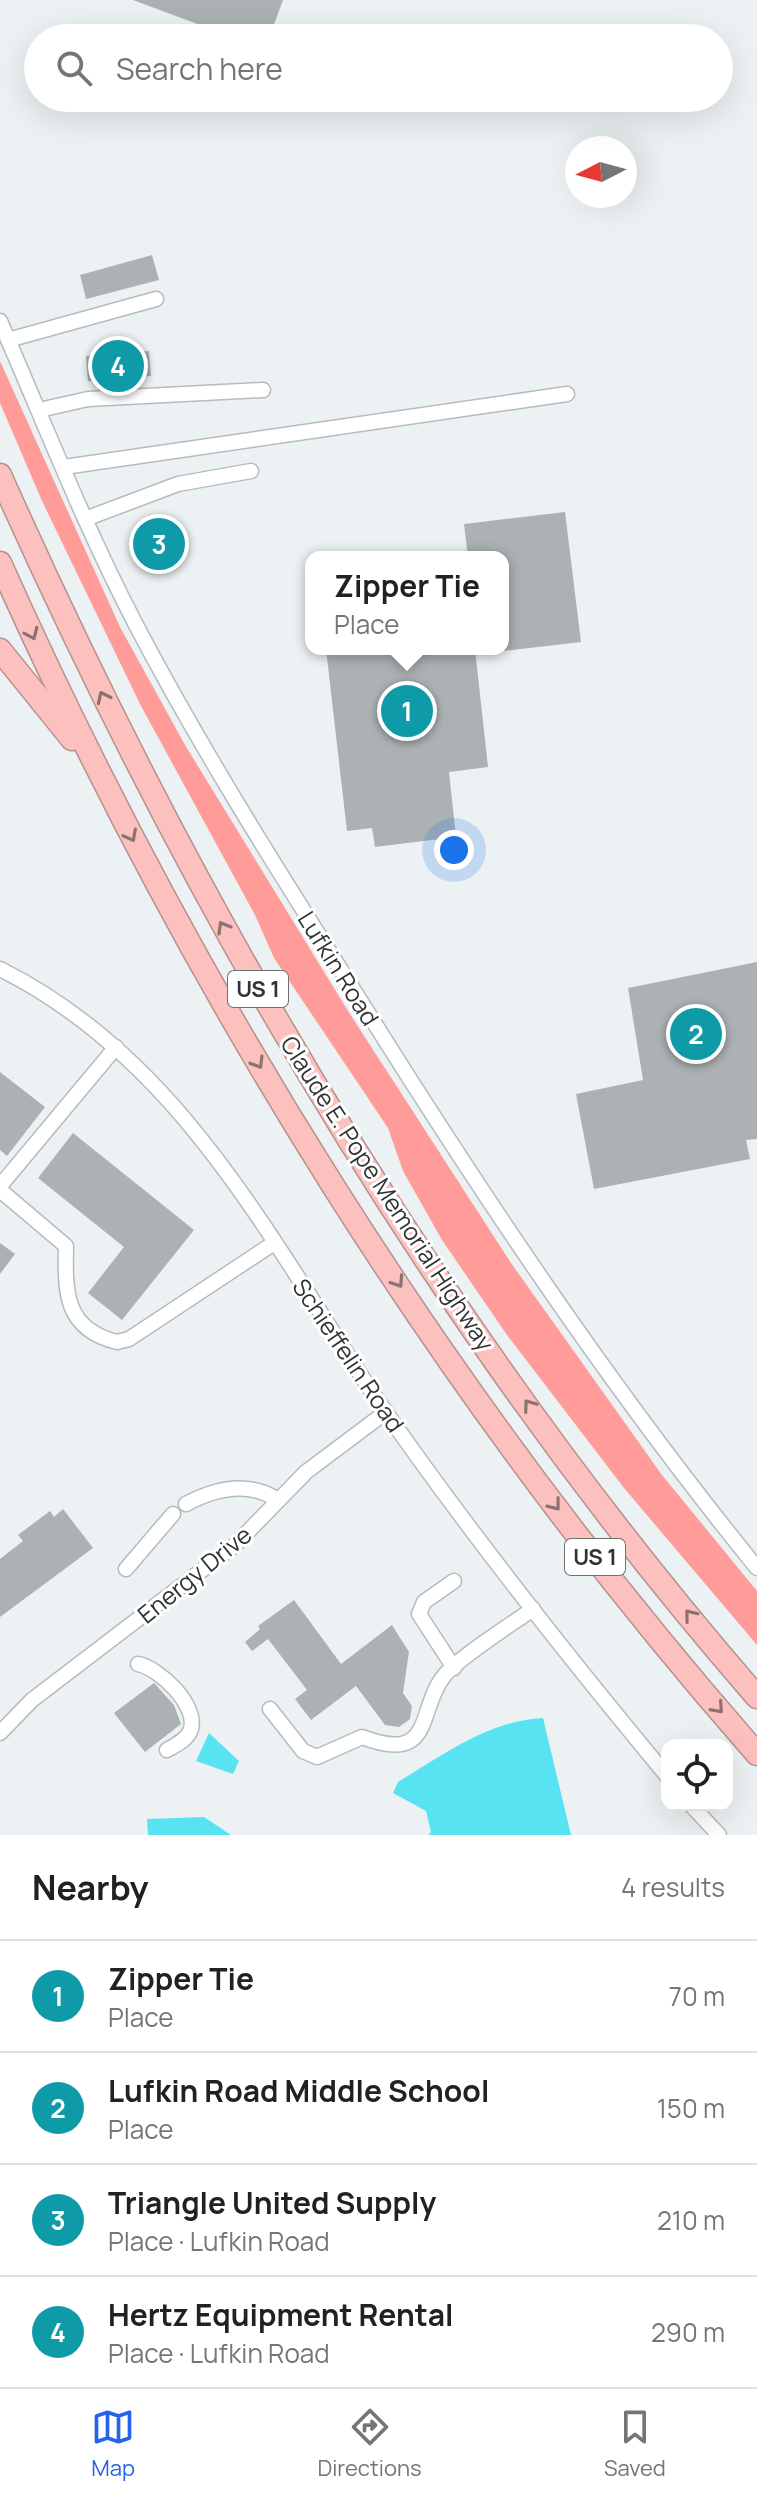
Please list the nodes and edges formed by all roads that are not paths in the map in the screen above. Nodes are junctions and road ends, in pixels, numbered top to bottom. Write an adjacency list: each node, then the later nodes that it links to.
1 (156, 299): 3 (street)
2 (0, 321): 3 (street, Lufkin Road)
3 (8, 340): 6 (street, Lufkin Road)
4 (263, 390): 6 (street)
5 (567, 394): 7 (street)
6 (39, 410): 7 (street, Lufkin Road)
7 (64, 467): 10 (street, Lufkin Road)
8 (251, 471): 10 (street)
9 (0, 475): 28 (highway, Claude E. Pope Memorial Highway / US 1, one-way to 9)
10 (85, 519): 22 (street, Lufkin Road)
11 (0, 563): 13 (highway, Claude E. Pope Memorial Highway / US 1, one-way to 13)
12 (0, 650): 13 (highway)
13 (95, 767): 32 (highway, Claude E. Pope Memorial Highway / US 1, one-way to 32)
14 (0, 969): 15 (street, Schieffelin Road)
15 (116, 1047): 16 (street); 17 (street, Schieffelin Road)
16 (0, 1188): 17 (street)
17 (274, 1243): 18 (street, Schieffelin Road)
18 (386, 1412): 19 (street, Energy Drive); 25 (street, Schieffelin Road)
19 (278, 1500): 20 (street); 30 (street, Energy Drive)
20 (186, 1504)
21 (173, 1514): 23 (street)
22 (757, 1568)
23 (126, 1569)
24 (454, 1581): 27 (street)
25 (533, 1609): 27 (street); 33 (street, Schieffelin Road)
26 (138, 1664): 31 (street)
27 (454, 1668): 29 (street)
28 (757, 1697)
29 (270, 1709)
30 (0, 1733)
31 (167, 1750)
32 (757, 1754)
33 (661, 1769)
34 (697, 1811): 35 (street)
35 (719, 1835)

